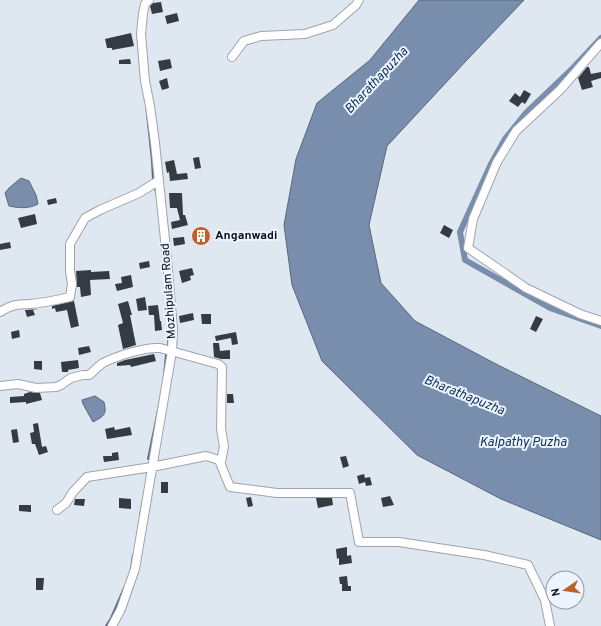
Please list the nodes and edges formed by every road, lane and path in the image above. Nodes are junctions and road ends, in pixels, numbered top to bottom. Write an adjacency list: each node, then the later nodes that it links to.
1 (359, 0): 4 (street)
2 (143, 2): 5 (street, Mozhipulam Road)
3 (601, 43): 7 (street)
4 (232, 57)
5 (158, 180): 6 (street); 8 (street, Mozhipulam Road)
6 (0, 312)
7 (601, 321)
8 (172, 351): 9 (street); 10 (street); 11 (street, Mozhipulam Road)
9 (0, 386)
10 (219, 460): 11 (street); 14 (street)
11 (153, 466): 12 (street); 13 (street, Mozhipulam Road)
12 (56, 510)
13 (112, 626)
14 (550, 626)

